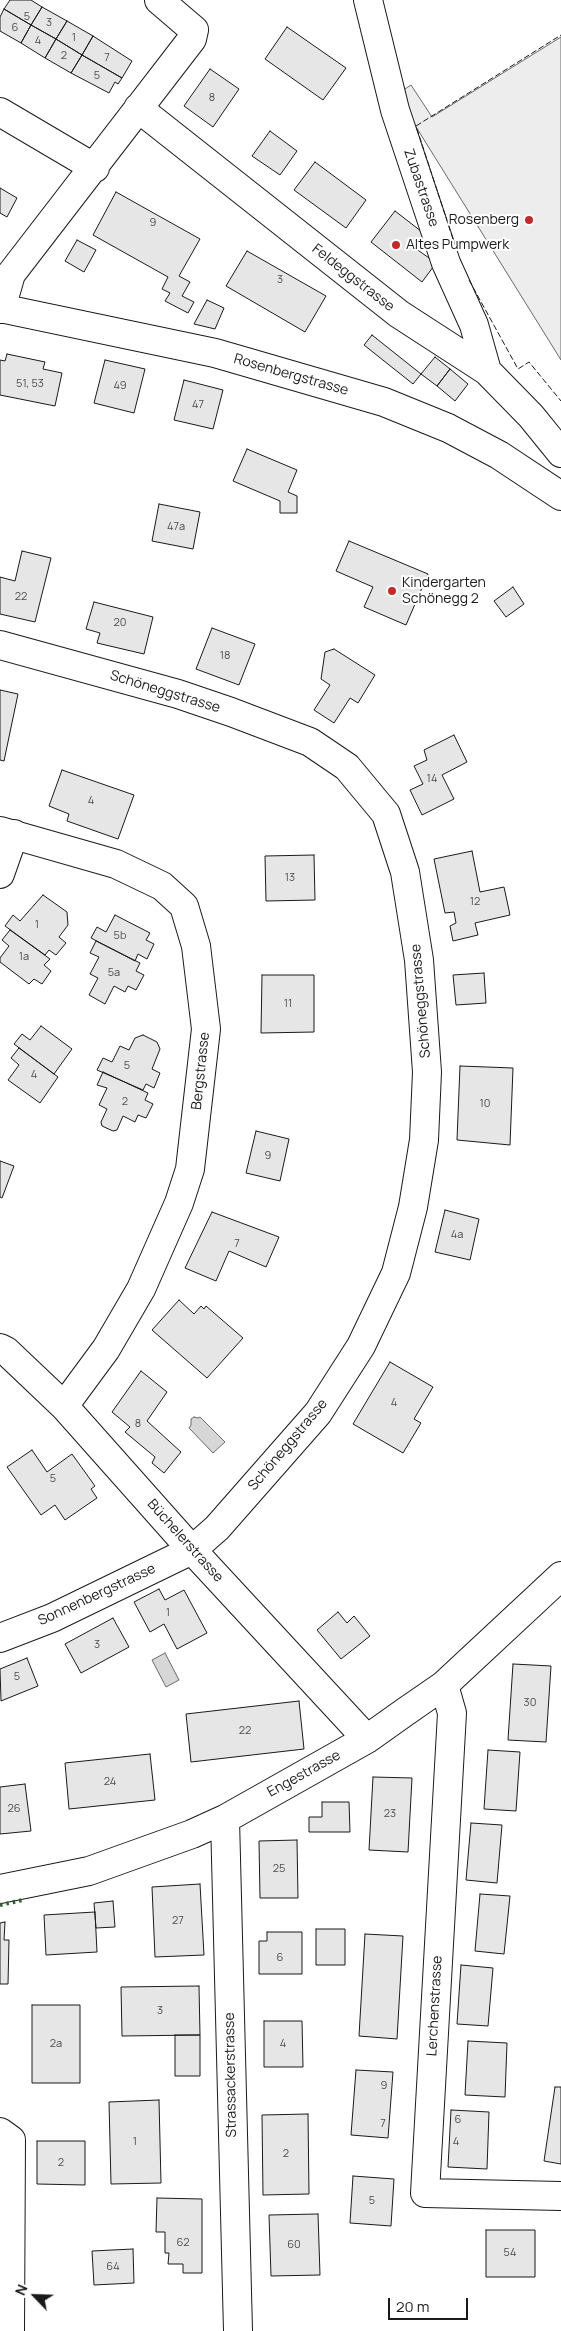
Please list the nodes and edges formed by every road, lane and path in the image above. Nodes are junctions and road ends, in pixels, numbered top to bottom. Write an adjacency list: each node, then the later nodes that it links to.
1 (159, 0): 3 (street)
2 (368, 0): 7 (street, Zubastrasse)
3 (138, 108): 5 (street); 7 (street, Feldeggstrasse)
4 (0, 112): 5 (street)
5 (95, 168): 6 (street)
6 (1, 308): 9 (street, Rosenbergstrasse)
7 (486, 371): 8 (street, Feldeggstrasse)
8 (561, 453)
9 (561, 496)
10 (0, 645): 15 (street, Schöneggstrasse)
11 (7, 832): 12 (street); 14 (street, Bergstrasse)
12 (0, 874)
13 (0, 1348): 14 (street, Büchelerstrasse)
14 (64, 1406): 15 (street, Büchelerstrasse)
15 (192, 1550): 17 (street, Sonnenbergstrasse); 19 (street, Büchelerstrasse)
16 (561, 1576): 18 (street, Engestrasse)
17 (0, 1638)
18 (444, 1684): 19 (street, Engestrasse); 23 (street, Lerchenstrasse)
19 (367, 1739): 20 (street, Engestrasse)
20 (225, 1819): 21 (street, Engestrasse); 25 (street, Strassackerstrasse)
21 (0, 1889)
22 (0, 2132): 24 (street)
23 (561, 2196)
24 (10, 2331)
25 (238, 2331)

